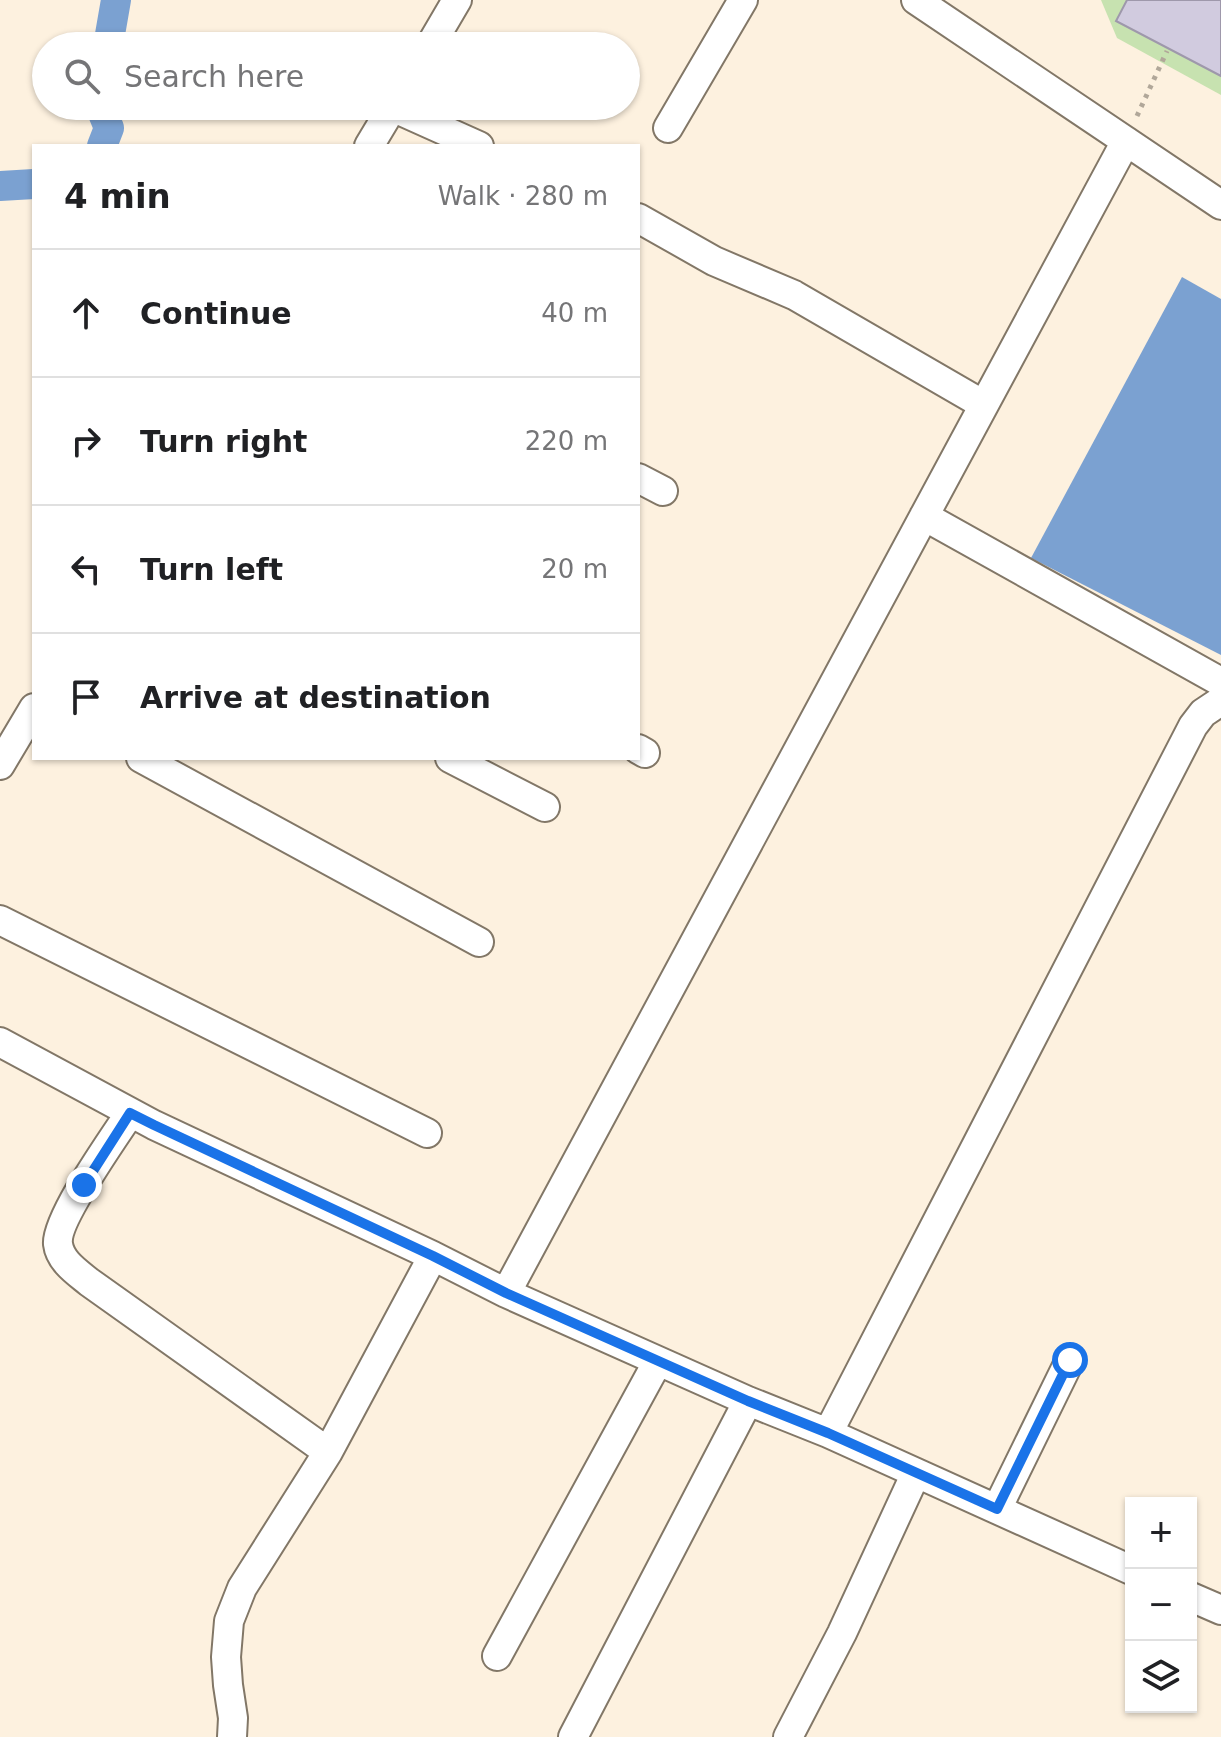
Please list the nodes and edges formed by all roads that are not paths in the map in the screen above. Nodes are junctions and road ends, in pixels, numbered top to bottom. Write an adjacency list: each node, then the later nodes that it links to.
1 (457, 0): 4 (street)
2 (743, 0): 7 (street)
3 (916, 0): 8 (street)
4 (438, 32)
5 (385, 120): 9 (street)
6 (422, 120): 10 (street)
7 (668, 128)
8 (1126, 141): 11 (street); 13 (street)
9 (370, 144)
10 (475, 144)
11 (1221, 205)
12 (640, 219): 13 (street)
13 (984, 405): 16 (street)
14 (640, 479): 15 (street)
15 (663, 491)
16 (924, 516): 17 (street); 30 (street)
17 (1221, 682)
18 (1221, 701): 34 (street)
19 (32, 711): 22 (street)
20 (145, 760): 25 (street)
21 (454, 760): 23 (street)
22 (0, 765)
23 (545, 807)
24 (0, 920): 28 (street)
25 (479, 942)
26 (0, 1042): 27 (street)
27 (130, 1113): 29 (street); 35 (street)
28 (427, 1133)
29 (433, 1256): 30 (street); 35 (street)
30 (506, 1293): 32 (street)
31 (1070, 1360): 37 (street)
32 (658, 1361): 33 (street); 41 (street)
33 (748, 1401): 34 (street); 43 (street)
34 (828, 1433): 36 (street)
35 (328, 1452): 42 (street)
36 (916, 1473): 37 (street); 44 (street)
37 (997, 1509): 38 (street)
38 (1129, 1569)
39 (1197, 1600): 40 (street)
40 (1221, 1610)
41 (497, 1656)
42 (232, 1737)
43 (573, 1737)
44 (788, 1737)

